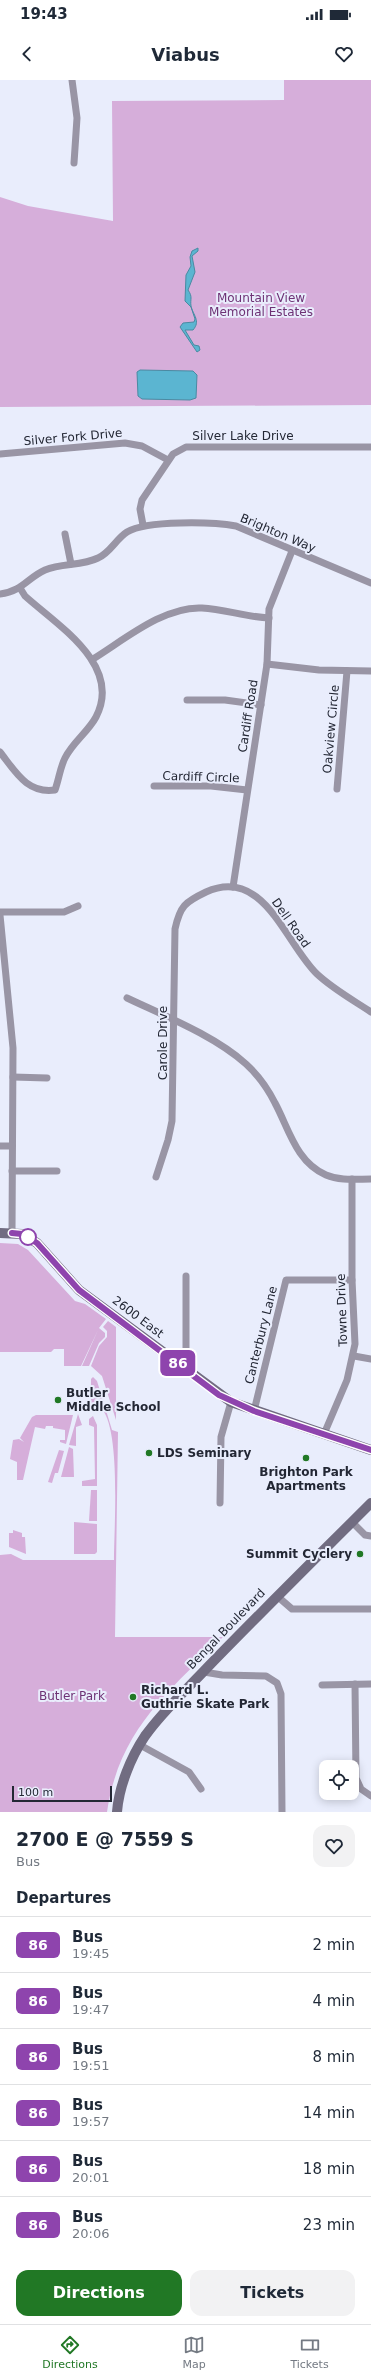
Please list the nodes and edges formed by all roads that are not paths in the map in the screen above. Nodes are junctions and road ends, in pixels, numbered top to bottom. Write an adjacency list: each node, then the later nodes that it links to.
1 (72, 80): 2 (street)
2 (74, 163)
3 (371, 447): 5 (street, Silver Lake Drive)
4 (0, 454): 5 (street, Silver Fork Drive)
5 (168, 460): 6 (street, Silver Lake Drive)
6 (143, 525): 8 (street, Brighton Way); 9 (street, Brighton Way)
7 (66, 534): 9 (street)
8 (292, 551): 10 (street, Brighton Way); 13 (street, Cardiff Road)
9 (71, 564): 11 (street, Brighton Way)
10 (370, 581)
11 (20, 588): 12 (street, Brighton Way); 14 (street)
12 (0, 594)
13 (268, 618): 14 (street); 15 (street, Cardiff Road)
14 (93, 659): 20 (street)
15 (267, 664): 16 (street); 19 (street, Cardiff Road)
16 (347, 671): 17 (street); 22 (street, Oakview Circle)
17 (371, 671)
18 (187, 700): 19 (street)
19 (261, 705): 23 (street, Cardiff Road)
20 (0, 752)
21 (154, 786): 23 (street, Cardiff Circle)
22 (337, 789)
23 (247, 790): 24 (street, Cardiff Road)
24 (233, 887): 28 (street, Dell Road); 29 (street, Carole Drive)
25 (78, 906): 26 (street)
26 (0, 914): 30 (street)
27 (127, 998): 29 (street)
28 (371, 1012)
29 (174, 1021): 36 (street, Carole Drive); 38 (street)
30 (13, 1077): 31 (street); 33 (street)
31 (47, 1078)
32 (0, 1146): 33 (street)
33 (12, 1146): 34 (street)
34 (12, 1171): 35 (street); 40 (street)
35 (57, 1171)
36 (156, 1177)
37 (371, 1179): 38 (street)
38 (352, 1180): 42 (street, Towne Drive)
39 (0, 1233): 40 (street, 2600 East)
40 (12, 1233): 45 (street, 2600 East)
41 (186, 1276): 45 (street)
42 (352, 1280): 43 (street, Towne Drive); 47 (street, Canterbury Lane)
43 (354, 1356): 44 (street); 48 (street, Towne Drive)
44 (371, 1359)
45 (180, 1365): 46 (street, 2600 East)
46 (230, 1402): 47 (street, 2600 East); 50 (street)
47 (254, 1411): 48 (street, 2600 East)
48 (324, 1434): 49 (street, 2600 East)
49 (371, 1450)
50 (220, 1503)
51 (371, 1503): 52 (street, Bengal Boulevard)
52 (352, 1522): 53 (street); 54 (street, Bengal Boulevard)
53 (371, 1536)
54 (277, 1596): 55 (street); 56 (street, Bengal Boulevard)
55 (371, 1609)
56 (204, 1672): 60 (street, Bengal Boulevard); 64 (street)
57 (355, 1684): 58 (street); 59 (street); 62 (street)
58 (371, 1684)
59 (322, 1685)
60 (140, 1745): 61 (street); 63 (street, Bengal Boulevard)
61 (201, 1789)
62 (371, 1796)
63 (117, 1812)
64 (282, 1812)

